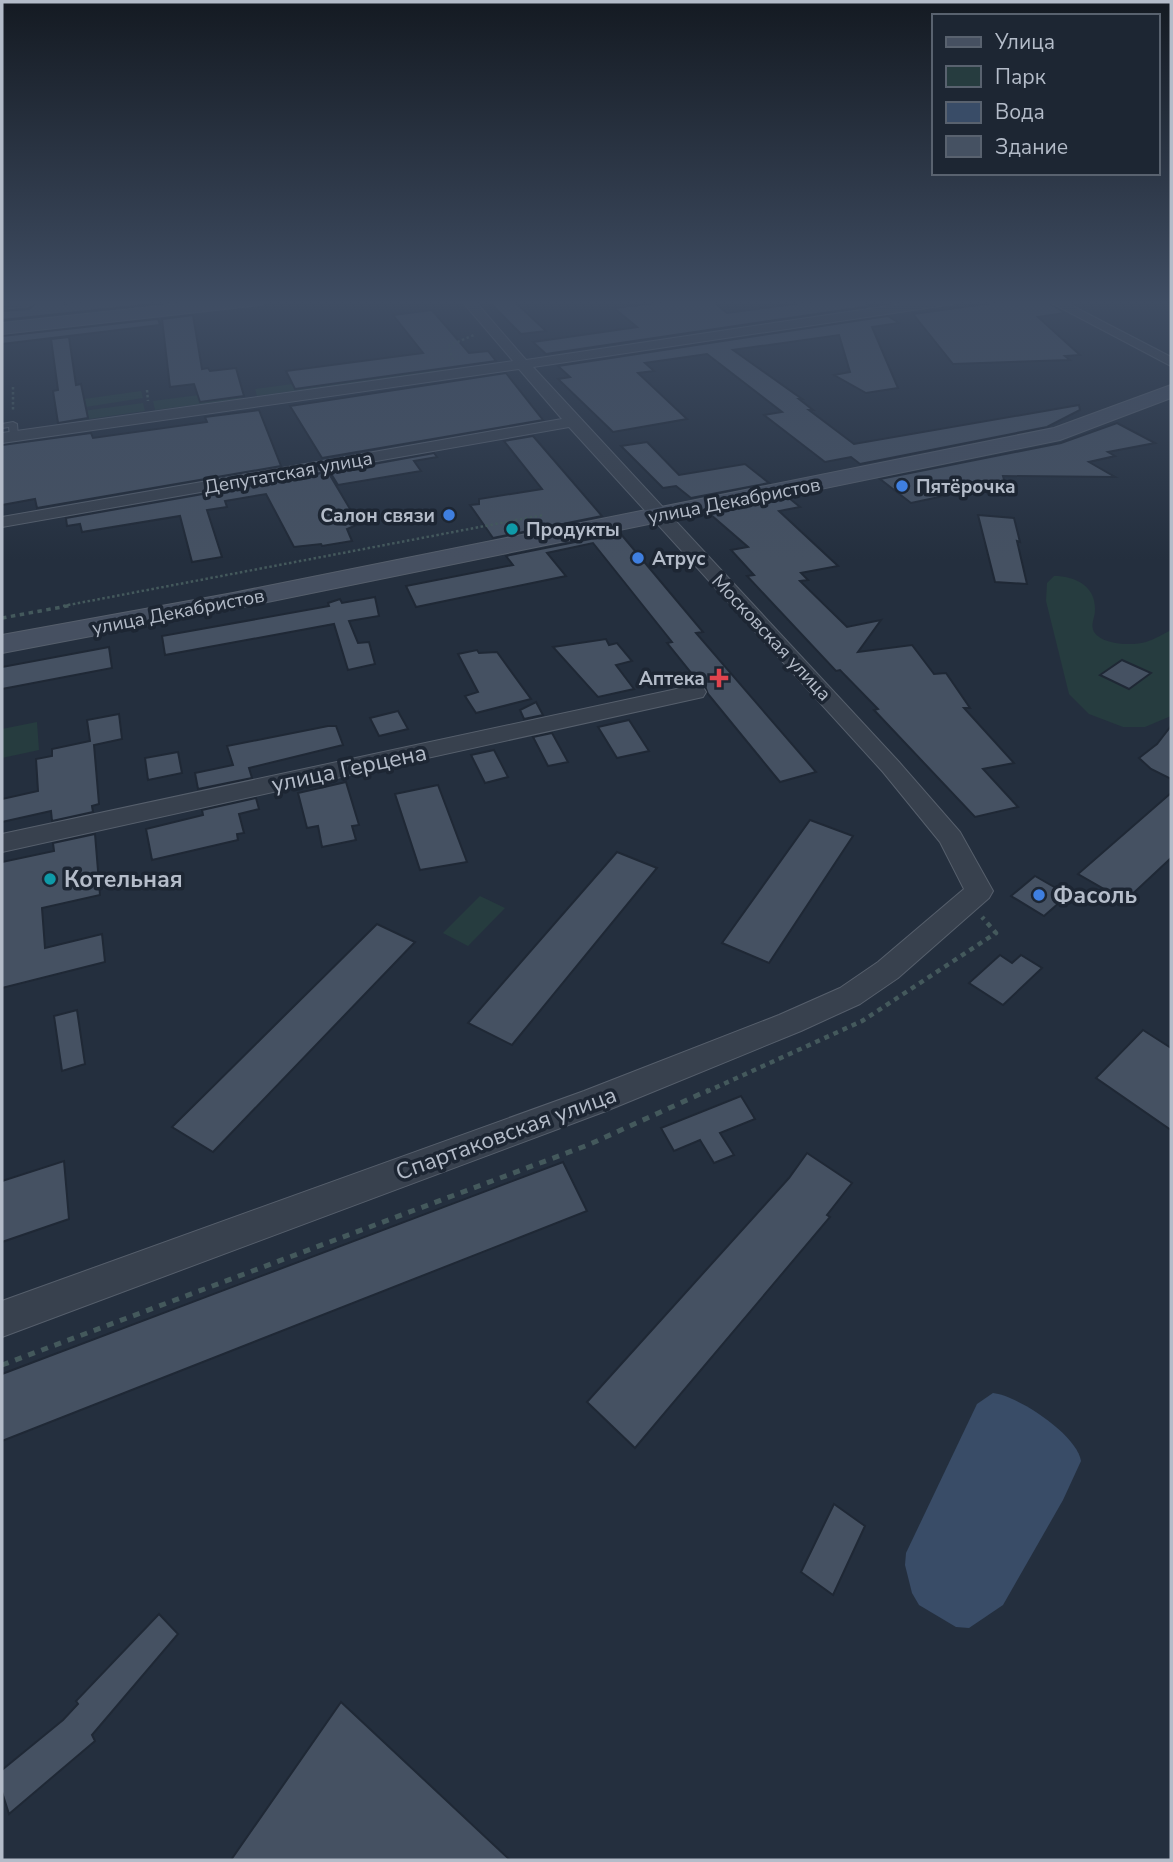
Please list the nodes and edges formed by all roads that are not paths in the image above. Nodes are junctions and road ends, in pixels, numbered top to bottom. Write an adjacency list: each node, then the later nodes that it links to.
1 (363, 387): 6 (street)
2 (544, 387): 4 (street, Московская улица)
3 (1171, 391): 7 (street, улица Декабристов)
4 (573, 422): 7 (street, Московская улица); 8 (street, Депутатская улица)
5 (2, 426): 6 (lane)
6 (8, 437)
7 (658, 515): 9 (street, улица Декабристов); 12 (street, Московская улица)
8 (2, 522)
9 (2, 644)
10 (695, 692): 11 (street, улица Герцена)
11 (2, 843)
12 (974, 896): 13 (street, Спартаковская улица)
13 (2, 1320)

